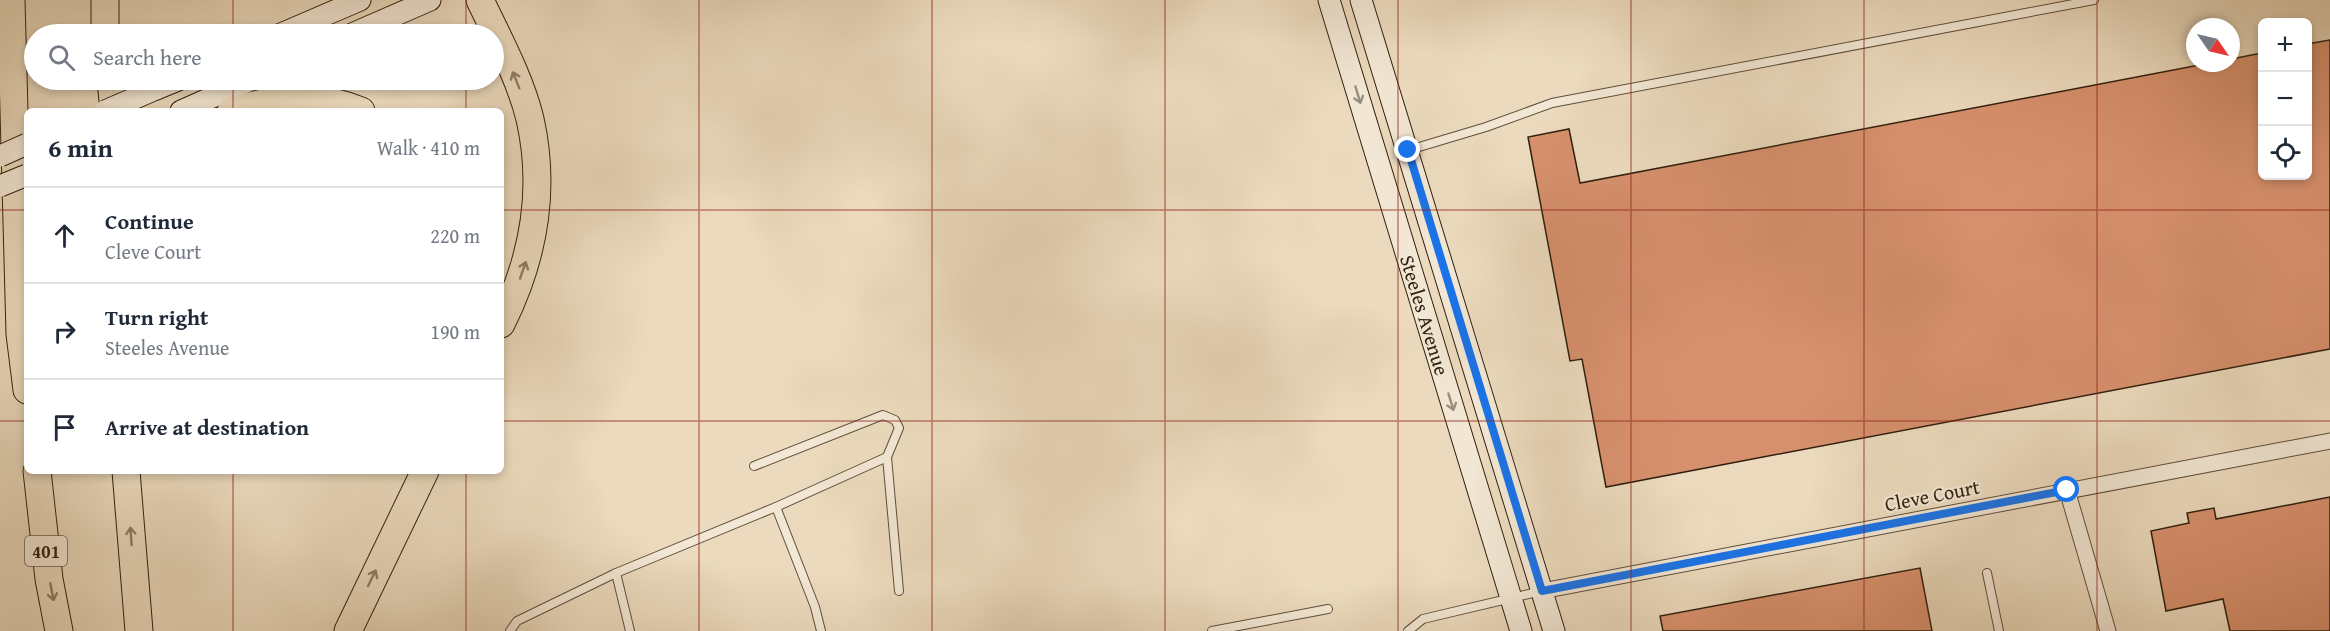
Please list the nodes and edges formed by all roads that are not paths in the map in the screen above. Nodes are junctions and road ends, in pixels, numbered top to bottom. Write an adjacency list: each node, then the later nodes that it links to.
1 (11, 0): 28 (highway)
2 (360, 0): 8 (main road)
3 (430, 0): 9 (main road)
4 (480, 0): 10 (highway, one-way to 4)
5 (1329, 0): 44 (main road, Steeles Avenue, one-way to 44)
6 (1361, 0): 24 (main road, Steeles Avenue)
7 (2094, 0): 24 (lane)
8 (304, 24)
9 (375, 24)
10 (491, 24)
11 (504, 53): 29 (highway, one-way to 11)
12 (106, 90): 16 (highway)
13 (112, 90): 18 (highway)
14 (154, 90): 17 (main road, bridge)
15 (228, 90): 19 (main road)
16 (106, 108)
17 (113, 108)
18 (114, 108)
19 (188, 108)
20 (241, 108): 21 (highway)
21 (352, 108)
22 (0, 142): 28 (highway)
23 (24, 145): 25 (main road, bridge)
24 (1408, 150): 42 (main road, Steeles Avenue)
25 (0, 156)
26 (24, 177): 27 (main road, bridge)
27 (0, 186)
28 (17, 215): 30 (highway)
29 (504, 316)
30 (24, 362)
31 (2330, 441): 37 (street, Cleve Court)
32 (888, 457): 33 (lane); 38 (lane); 41 (lane)
33 (754, 466)
34 (37, 474): 46 (highway, 401, one-way to 46)
35 (126, 474): 43 (highway, one-way to 35)
36 (424, 474): 49 (highway, one-way to 36)
37 (2067, 490): 42 (street, Cleve Court); 58 (street)
38 (776, 507): 39 (lane); 52 (lane)
39 (616, 573): 50 (lane); 51 (lane)
40 (1987, 573): 57 (lane)
41 (899, 591)
42 (1542, 591): 44 (lane); 56 (main road, Steeles Avenue)
43 (135, 595): 47 (highway); 48 (highway)
44 (1510, 598): 54 (lane); 55 (main road, Steeles Avenue)
45 (1328, 609): 53 (lane)
46 (59, 631)
47 (139, 631)
48 (148, 631)
49 (348, 631)
50 (510, 631)
51 (630, 631)
52 (821, 631)
53 (1212, 631)
54 (1408, 631)
55 (1521, 631)
56 (1554, 631)
57 (1999, 631)
58 (2108, 631)

